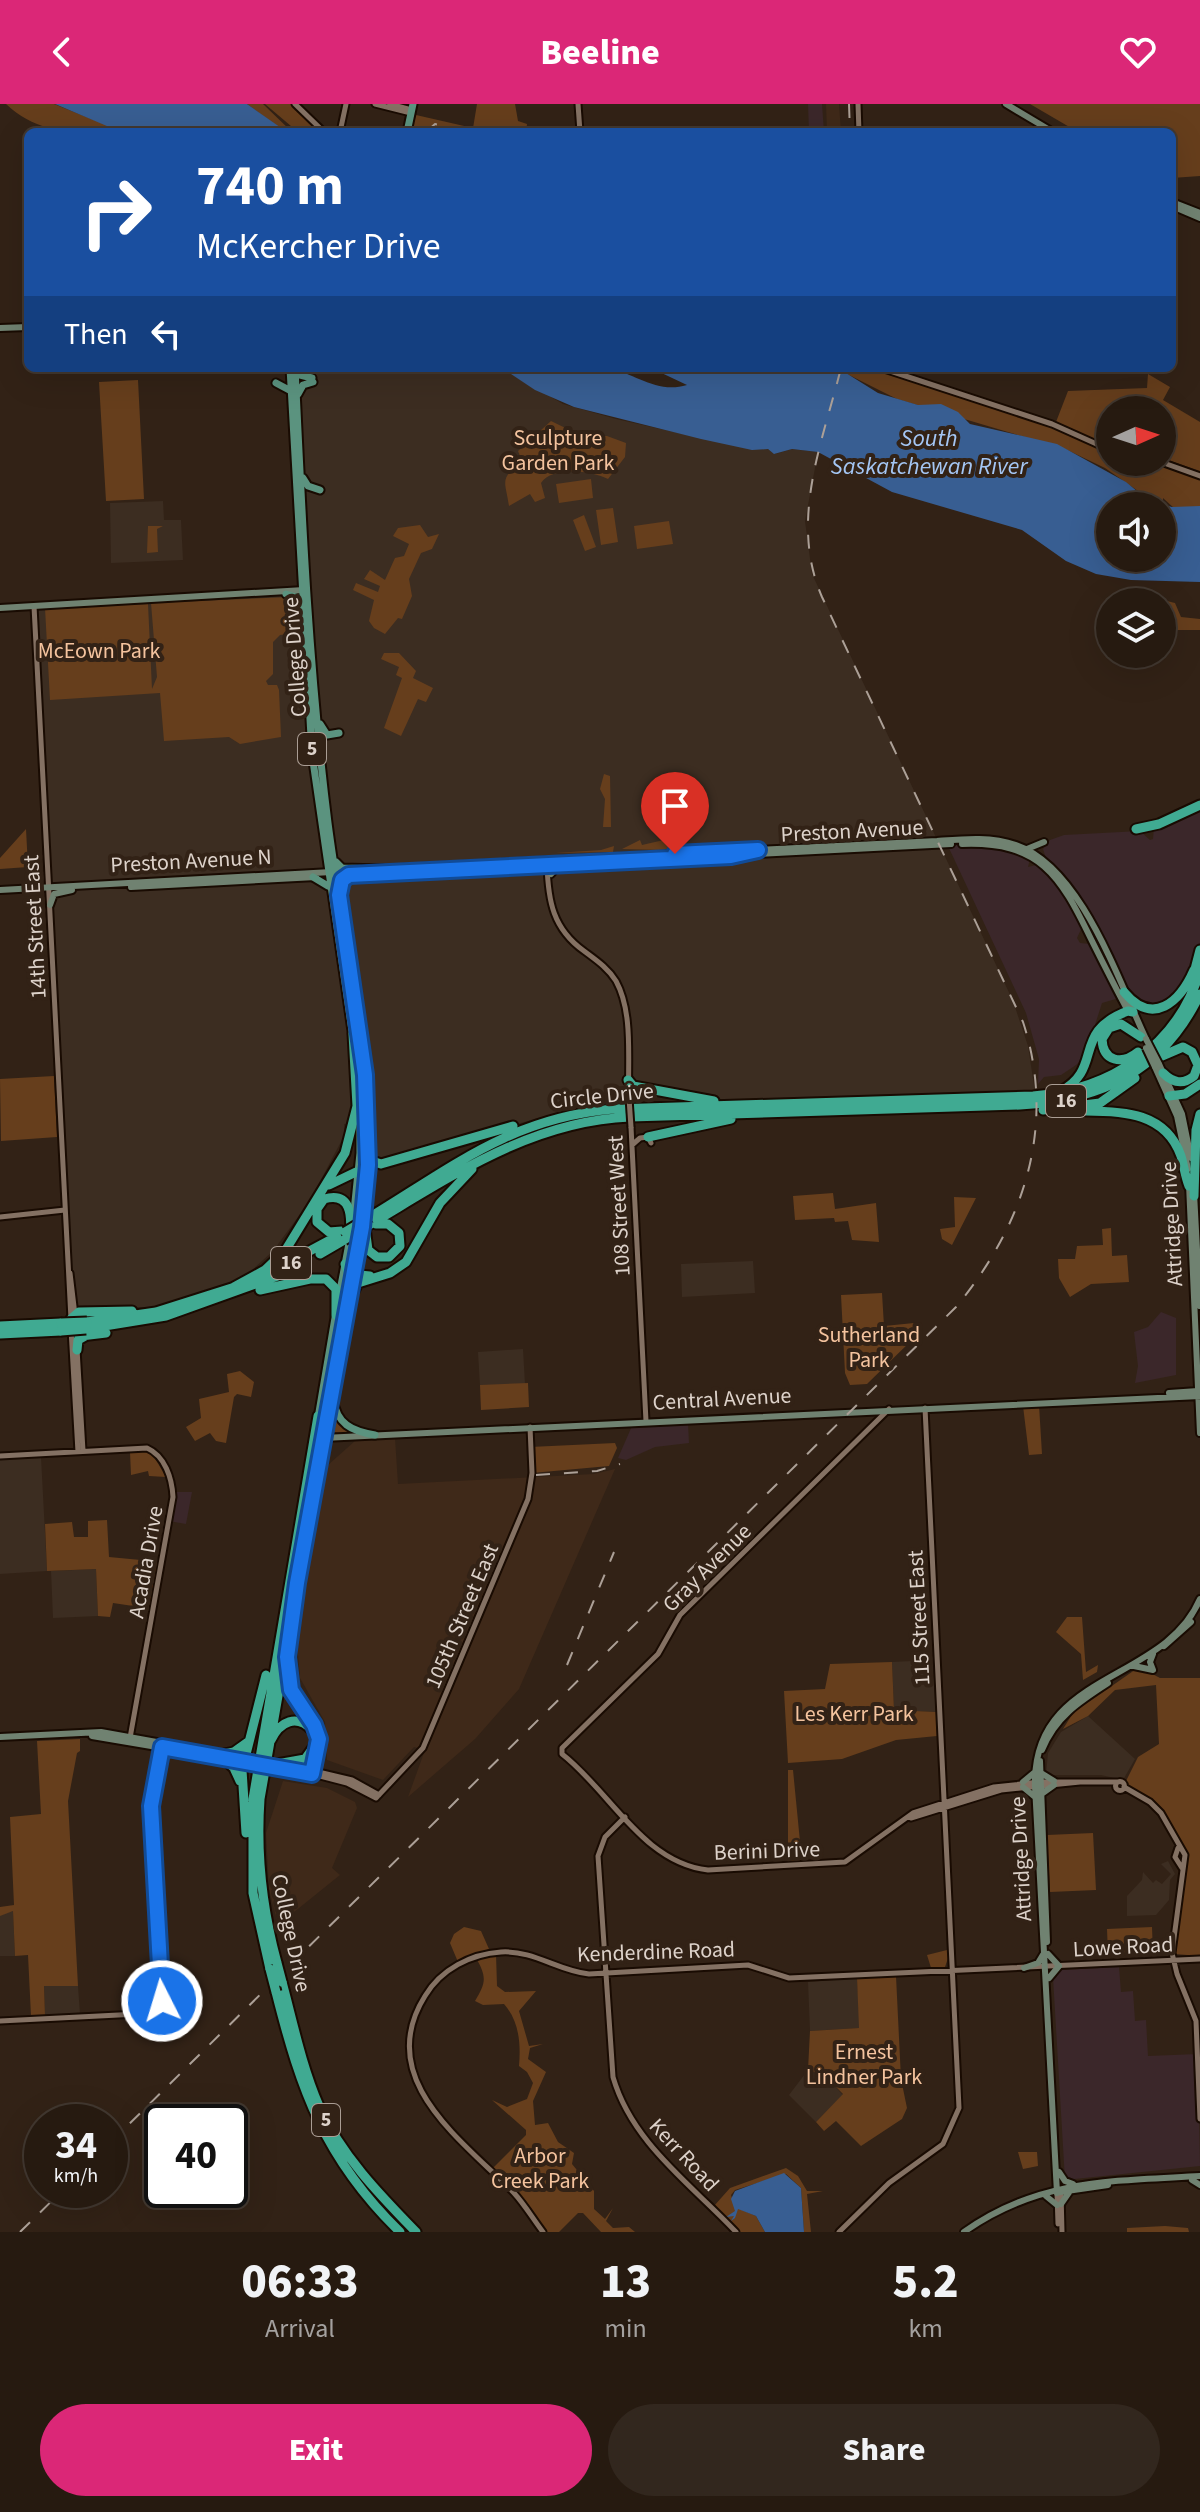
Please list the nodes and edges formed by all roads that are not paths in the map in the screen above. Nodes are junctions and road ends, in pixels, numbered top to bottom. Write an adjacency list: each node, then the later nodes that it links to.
1 (295, 104): 9 (street)
2 (346, 104): 10 (street)
3 (375, 104): 8 (street)
4 (390, 104): 8 (street)
5 (578, 104): 12 (street)
6 (858, 104): 13 (street)
7 (1003, 104): 14 (main road); 15 (main road)
8 (410, 108): 11 (main road)
9 (320, 128)
10 (341, 128)
11 (406, 128)
12 (580, 128)
13 (859, 128)
14 (1040, 128)
15 (1046, 128)
16 (1176, 206): 17 (main road)
17 (1200, 216)
18 (24, 327): 19 (main road)
19 (0, 328)
20 (293, 372): 25 (main road, College Drive / 5)
21 (294, 372): 26 (main road, College Drive / 5)
22 (297, 372): 26 (main road)
23 (893, 372): 27 (street)
24 (276, 383): 25 (main road)
25 (291, 391): 32 (main road, College Drive / 5)
26 (296, 400): 28 (main road, College Drive / 5)
27 (1096, 444)
28 (301, 466): 31 (main road); 33 (main road, College Drive / 5)
29 (1176, 467): 30 (street)
30 (1200, 476)
31 (320, 490)
32 (300, 544): 33 (main road); 34 (main road, College Drive / 5)
33 (306, 560): 34 (main road, College Drive / 5)
34 (305, 591): 35 (main road); 36 (main road); 38 (main road, College Drive / 5); 40 (main road, College Drive / 5)
35 (269, 594): 36 (main road); 37 (main road)
36 (286, 594): 38 (main road)
37 (34, 606): 39 (main road); 60 (street, 14th Street East)
38 (304, 607): 44 (main road, College Drive / 5)
39 (0, 608)
40 (317, 712): 41 (main road); 43 (main road, College Drive / 5)
41 (339, 733)
42 (329, 742): 43 (main road)
43 (320, 753): 49 (main road, College Drive / 5)
44 (316, 785): 49 (main road, College Drive / 5); 56 (main road)
45 (1200, 805): 46 (highway)
46 (1136, 829)
47 (1027, 849): 48 (main road, Preston Avenue); 51 (main road, Preston Avenue); 51 (main road)
48 (758, 850): 50 (main road); 53 (main road, Preston Avenue)
49 (329, 854): 55 (main road); 56 (main road, College Drive / 5); 57 (main road)
50 (731, 856): 53 (main road, Preston Avenue); 68 (main road, Preston Avenue)
51 (1046, 860): 68 (main road, Preston Avenue)
52 (549, 862): 53 (main road, Preston Avenue); 54 (main road, Preston Avenue); 59 (street, 108 Street West)
53 (561, 862): 54 (main road); 59 (main road)
54 (537, 863): 55 (main road, Preston Avenue); 58 (main road, Preston Avenue); 59 (main road)
55 (383, 869): 56 (main road, Preston Avenue)
56 (332, 874): 57 (main road, Preston Avenue N); 58 (main road, Preston Avenue); 63 (main road, College Drive / 5); 65 (main road)
57 (315, 875): 60 (main road, Preston Avenue N); 61 (main road, Preston Avenue N); 63 (main road)
58 (349, 875): 63 (main road)
59 (549, 875): 75 (street, 108 Street West)
60 (48, 890): 61 (main road, Preston Avenue N); 62 (main road); 64 (street, 14th Street East)
61 (72, 890): 64 (main road)
62 (0, 892)
63 (335, 895): 65 (main road, College Drive / 5); 71 (main road, College Drive / 5)
64 (50, 905): 94 (street, 14th Street East)
65 (342, 914): 88 (main road, College Drive / 5)
66 (1200, 950): 67 (highway)
67 (1199, 967): 68 (highway); 72 (highway); 76 (highway, Circle Drive / 16)
68 (1122, 994): 70 (highway)
69 (1200, 994): 79 (highway, Circle Drive / 16)
70 (1127, 1012): 72 (main road); 76 (highway)
71 (353, 1034): 89 (main road, College Drive / 5); 93 (highway)
72 (1143, 1039): 73 (main road, bridge)
73 (1159, 1068): 77 (main road, Attridge Drive); 80 (highway)
74 (1200, 1084): 77 (highway)
75 (629, 1089): 78 (highway); 84 (street, 108 Street West, bridge)
76 (1042, 1095): 78 (highway, Circle Drive / 16)
77 (1172, 1096): 91 (main road, Attridge Drive); 92 (main road, Attridge Drive)
78 (790, 1104): 83 (highway, Circle Drive / 16)
79 (888, 1109): 80 (highway); 81 (highway, Circle Drive / 16)
80 (1031, 1110): 91 (highway)
81 (783, 1113): 85 (highway, Circle Drive / 16); 86 (highway)
82 (1200, 1114): 92 (highway)
83 (563, 1116): 88 (highway); 96 (highway, Circle Drive / 16)
84 (631, 1129): 86 (street); 87 (street, 108 Street West)
85 (530, 1137): 96 (highway, Circle Drive / 16); 100 (highway)
86 (650, 1139): 87 (street)
87 (632, 1146): 119 (street, 108 Street West)
88 (368, 1149): 90 (main road, College Drive / 5)
89 (359, 1173): 90 (highway); 93 (highway); 96 (main road, College Drive / 5)
90 (366, 1185): 96 (main road, College Drive / 5)
91 (1189, 1186): 109 (main road, Attridge Drive)
92 (1194, 1196): 103 (main road, Attridge Drive)
93 (313, 1204): 101 (highway)
94 (65, 1213): 95 (street); 97 (street, 14th Street East)
95 (0, 1217)
96 (357, 1228): 96 (highway); 96 (highway); 98 (main road, College Drive / 5); 99 (main road, College Drive / 5); 101 (highway, Circle Drive / 16)
97 (67, 1246): 106 (street, 14th Street East); 106 (street, 14th Street East)
98 (345, 1264): 99 (highway); 105 (main road, College Drive / 5)
99 (353, 1275): 100 (highway); 102 (main road, College Drive / 5)
100 (382, 1275): 102 (highway)
101 (232, 1292): 104 (highway, Circle Drive / 16); 105 (highway)
102 (347, 1305): 112 (main road, College Drive / 5)
103 (1200, 1306)
104 (165, 1313): 106 (highway, Circle Drive / 16); 106 (highway)
105 (336, 1315): 118 (main road, College Drive / 5)
106 (76, 1323): 107 (highway, Circle Drive / 16); 108 (highway, Circle Drive / 16); 110 (highway); 124 (street, 14th Street East)
107 (0, 1326)
108 (0, 1334)
109 (1196, 1347): 111 (main road, Attridge Drive); 113 (main road)
110 (77, 1350): 124 (street)
111 (1196, 1376): 113 (main road, Attridge Drive); 114 (main road)
112 (333, 1383): 122 (main road); 123 (main road, College Drive / 5)
113 (1199, 1392): 114 (main road, Central Avenue); 117 (main road, Attridge Drive)
114 (1185, 1394): 115 (main road, Central Avenue); 117 (main road)
115 (925, 1408): 116 (main road, Central Avenue); 145 (street, 115 Street East)
116 (886, 1409): 119 (main road, Central Avenue); 139 (street, Gray Avenue)
117 (1198, 1409): 121 (main road, Attridge Drive)
118 (318, 1416): 123 (main road); 126 (highway, College Drive / 5)
119 (646, 1421): 120 (main road, Central Avenue)
120 (530, 1427): 122 (main road, Central Avenue); 143 (street, 105th Street East)
121 (1200, 1433)
122 (375, 1435): 123 (main road, Central Avenue)
123 (323, 1438): 126 (highway); 127 (highway, College Drive / 5)
124 (80, 1452): 125 (street, Acadia Drive); 134 (street, Acadia Drive)
125 (0, 1456)
126 (310, 1464): 129 (highway, College Drive / 5)
127 (297, 1583): 143 (highway); 144 (highway, College Drive / 5)
128 (1200, 1599): 142 (main road, Attridge Drive)
129 (285, 1602): 135 (highway); 156 (highway, College Drive / 5)
130 (1200, 1609): 131 (main road, Attridge Drive)
131 (1153, 1654): 132 (main road, Attridge Drive); 132 (main road)
132 (1134, 1666): 142 (main road, Attridge Drive)
133 (0, 1739): 134 (main road)
134 (130, 1739): 136 (main road)
135 (250, 1740): 138 (highway); 140 (highway)
136 (162, 1745): 138 (main road); 168 (street)
137 (315, 1745): 141 (highway); 143 (highway); 144 (highway)
138 (224, 1756): 140 (main road); 149 (highway)
139 (567, 1758): 154 (street, Berini Drive)
140 (248, 1761): 141 (main road, bridge); 149 (highway)
141 (275, 1765): 143 (main road)
142 (1037, 1771): 146 (main road); 147 (main road, Attridge Drive); 148 (main road)
143 (312, 1772)
144 (261, 1782): 161 (highway, College Drive / 5)
145 (942, 1783): 151 (street); 152 (street, 115 Street East); 153 (street)
146 (1054, 1783): 147 (street, Berini Drive); 150 (main road); 160 (street, Berini Drive)
147 (1037, 1784): 148 (street, Berini Drive); 150 (main road, Attridge Drive)
148 (1023, 1785): 150 (main road); 151 (street, Berini Drive)
149 (242, 1792): 156 (highway)
150 (1038, 1797): 158 (main road, Attridge Drive)
151 (960, 1799): 152 (street, Berini Drive); 155 (street)
152 (944, 1804): 153 (street, Berini Drive); 155 (street, 115 Street East)
153 (929, 1809): 154 (street, Berini Drive); 155 (street)
154 (625, 1817): 167 (street, Kerr Road)
155 (945, 1824): 157 (street, 115 Street East)
156 (253, 1893): 161 (highway, College Drive / 5)
157 (951, 1952): 164 (street, 115 Street East); 165 (street)
158 (1046, 1954): 162 (main road); 163 (main road); 166 (main road, Attridge Drive)
159 (1200, 1959): 160 (street, Lowe Road)
160 (1173, 1960): 162 (street, Lowe Road); 169 (street)
161 (273, 1966): 180 (highway, College Drive / 5, bridge); 181 (highway, College Drive / 5, bridge)
162 (1059, 1966): 166 (main road); 166 (street, Lowe Road)
163 (1024, 1968): 164 (street, Kenderdine Road); 166 (main road)
164 (952, 1970): 165 (street, Kenderdine Road); 184 (street)
165 (937, 1971): 167 (street, Kenderdine Road)
166 (1047, 1972): 172 (main road, Attridge Drive)
167 (605, 1973): 182 (street, Kenderdine Road); 183 (street, Kerr Road)
168 (0, 2021)
169 (1200, 2086): 170 (street)
170 (1200, 2119)
171 (1200, 2169): 173 (main road)
172 (1058, 2174): 175 (main road); 177 (main road, Attridge Drive); 178 (main road)
173 (1197, 2180): 174 (main road)
174 (1135, 2182): 175 (main road); 176 (main road)
175 (1077, 2184): 177 (main road)
176 (1071, 2190): 177 (main road); 179 (main road)
177 (1059, 2191): 178 (main road); 179 (street)
178 (1046, 2194): 179 (main road); 185 (main road)
179 (1059, 2205): 186 (street)
180 (398, 2230)
181 (416, 2232)
182 (543, 2232)
183 (736, 2232)
184 (839, 2232)
185 (967, 2232)
186 (1060, 2232)

